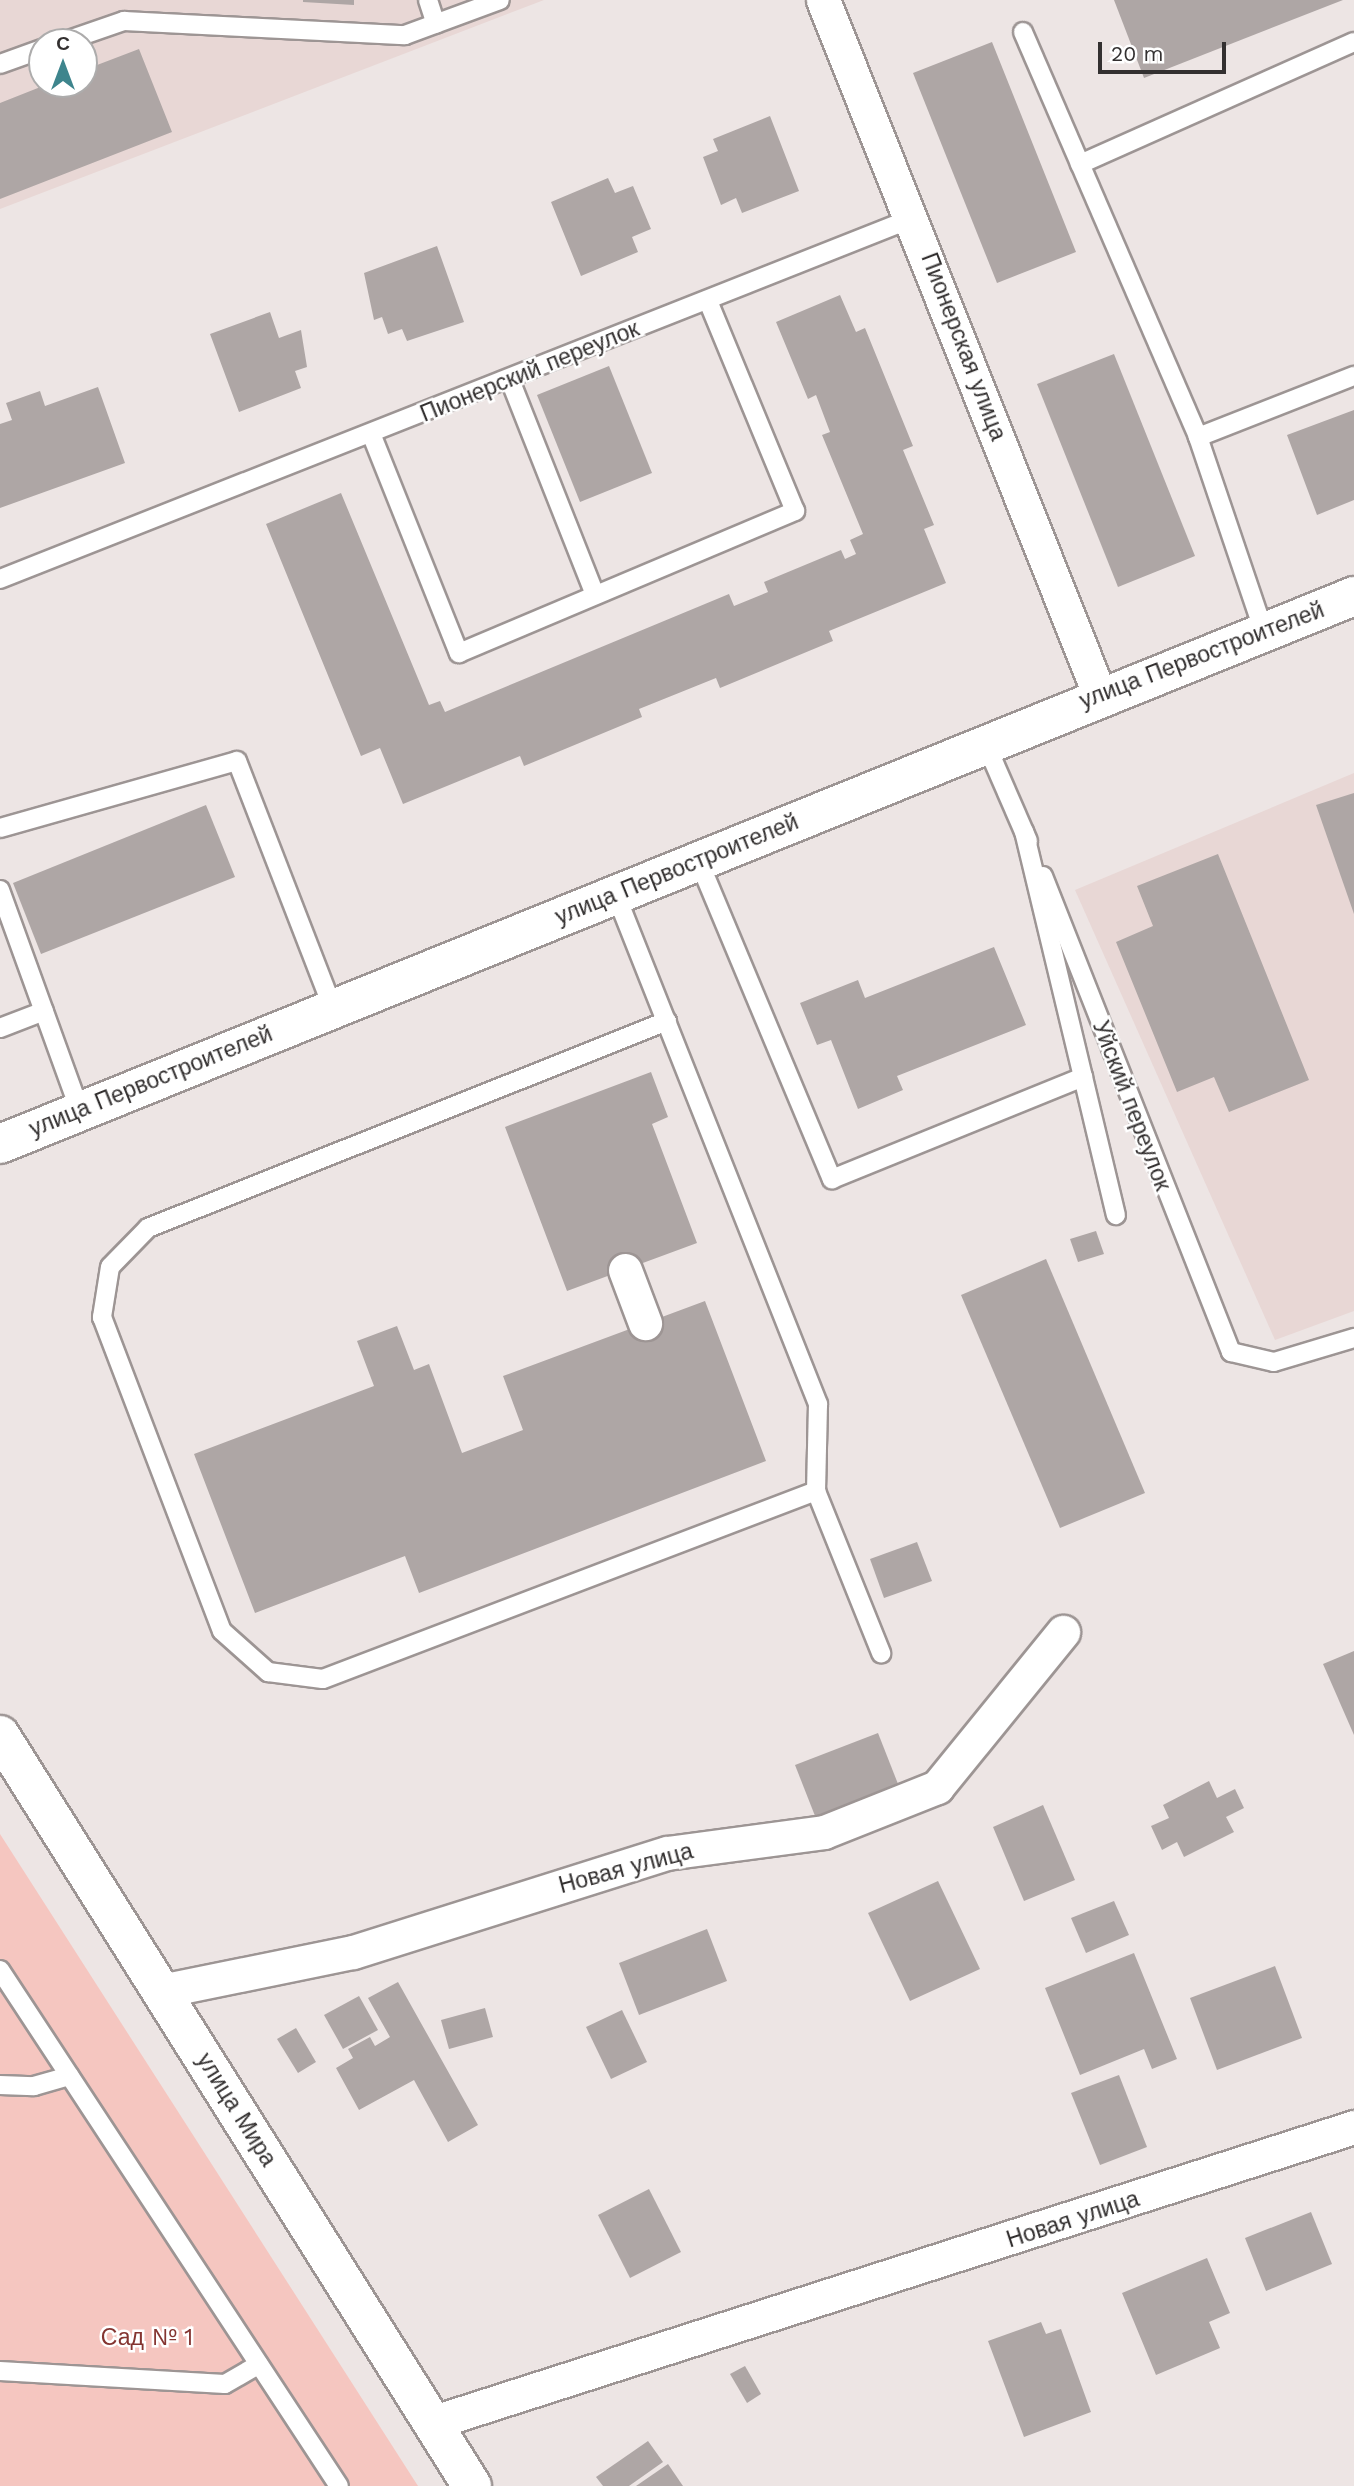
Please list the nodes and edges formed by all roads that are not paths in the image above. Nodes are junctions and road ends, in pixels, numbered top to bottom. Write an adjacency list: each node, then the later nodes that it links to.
1 (428, 0): 4 (lane)
2 (500, 0): 4 (lane)
3 (823, 0): 11 (street, Пионерская улица)
4 (436, 24): 5 (lane)
5 (98, 30)
6 (1023, 32): 10 (lane)
7 (1354, 42): 10 (lane)
8 (28, 54): 9 (lane)
9 (0, 64)
10 (1080, 164): 16 (lane)
11 (913, 218): 12 (lane, Пионерский переулок); 21 (street, Пионерская улица)
12 (708, 301): 14 (lane, Пионерский переулок); 18 (lane)
13 (1354, 376): 16 (lane)
14 (510, 380): 15 (lane, Пионерский переулок); 18 (lane)
15 (372, 436): 17 (lane, Пионерский переулок); 18 (lane)
16 (1198, 436): 20 (lane)
17 (0, 579)
18 (595, 595)
19 (1354, 596): 20 (main road, улица Первостроителей)
20 (1264, 632): 21 (main road, улица Первостроителей)
21 (1100, 696): 22 (main road, улица Первостроителей)
22 (985, 741): 24 (lane, Уйский переулок); 25 (main road, улица Первостроителей)
23 (0, 828): 28 (lane)
24 (1024, 832): 32 (lane); 38 (lane, Уйский переулок)
25 (700, 864): 27 (main road, улица Первостроителей); 32 (lane)
26 (0, 890): 29 (lane)
27 (616, 895): 28 (main road, улица Первостроителей); 30 (lane)
28 (334, 1008): 33 (main road, улица Первостроителей)
29 (44, 1011): 31 (lane); 33 (lane)
30 (667, 1021): 39 (lane); 39 (lane)
31 (0, 1028)
32 (1083, 1077): 35 (lane)
33 (80, 1111): 34 (main road, улица Первостроителей)
34 (0, 1144)
35 (1116, 1215)
36 (625, 1270): 37 (street)
37 (645, 1323)
38 (1354, 1338)
39 (816, 1490): 41 (lane)
40 (1063, 1632): 44 (street, Новая улица)
41 (881, 1653)
42 (0, 1735): 44 (main road, улица Мира)
43 (0, 1970): 45 (lane)
44 (161, 1991): 50 (main road, улица Мира)
45 (70, 2076): 46 (lane); 48 (lane)
46 (0, 2085)
47 (1354, 2127): 50 (street, Новая улица)
48 (259, 2364): 49 (lane); 51 (lane)
49 (0, 2371)
50 (431, 2423): 52 (main road, улица Мира)
51 (339, 2486)
52 (472, 2486)

